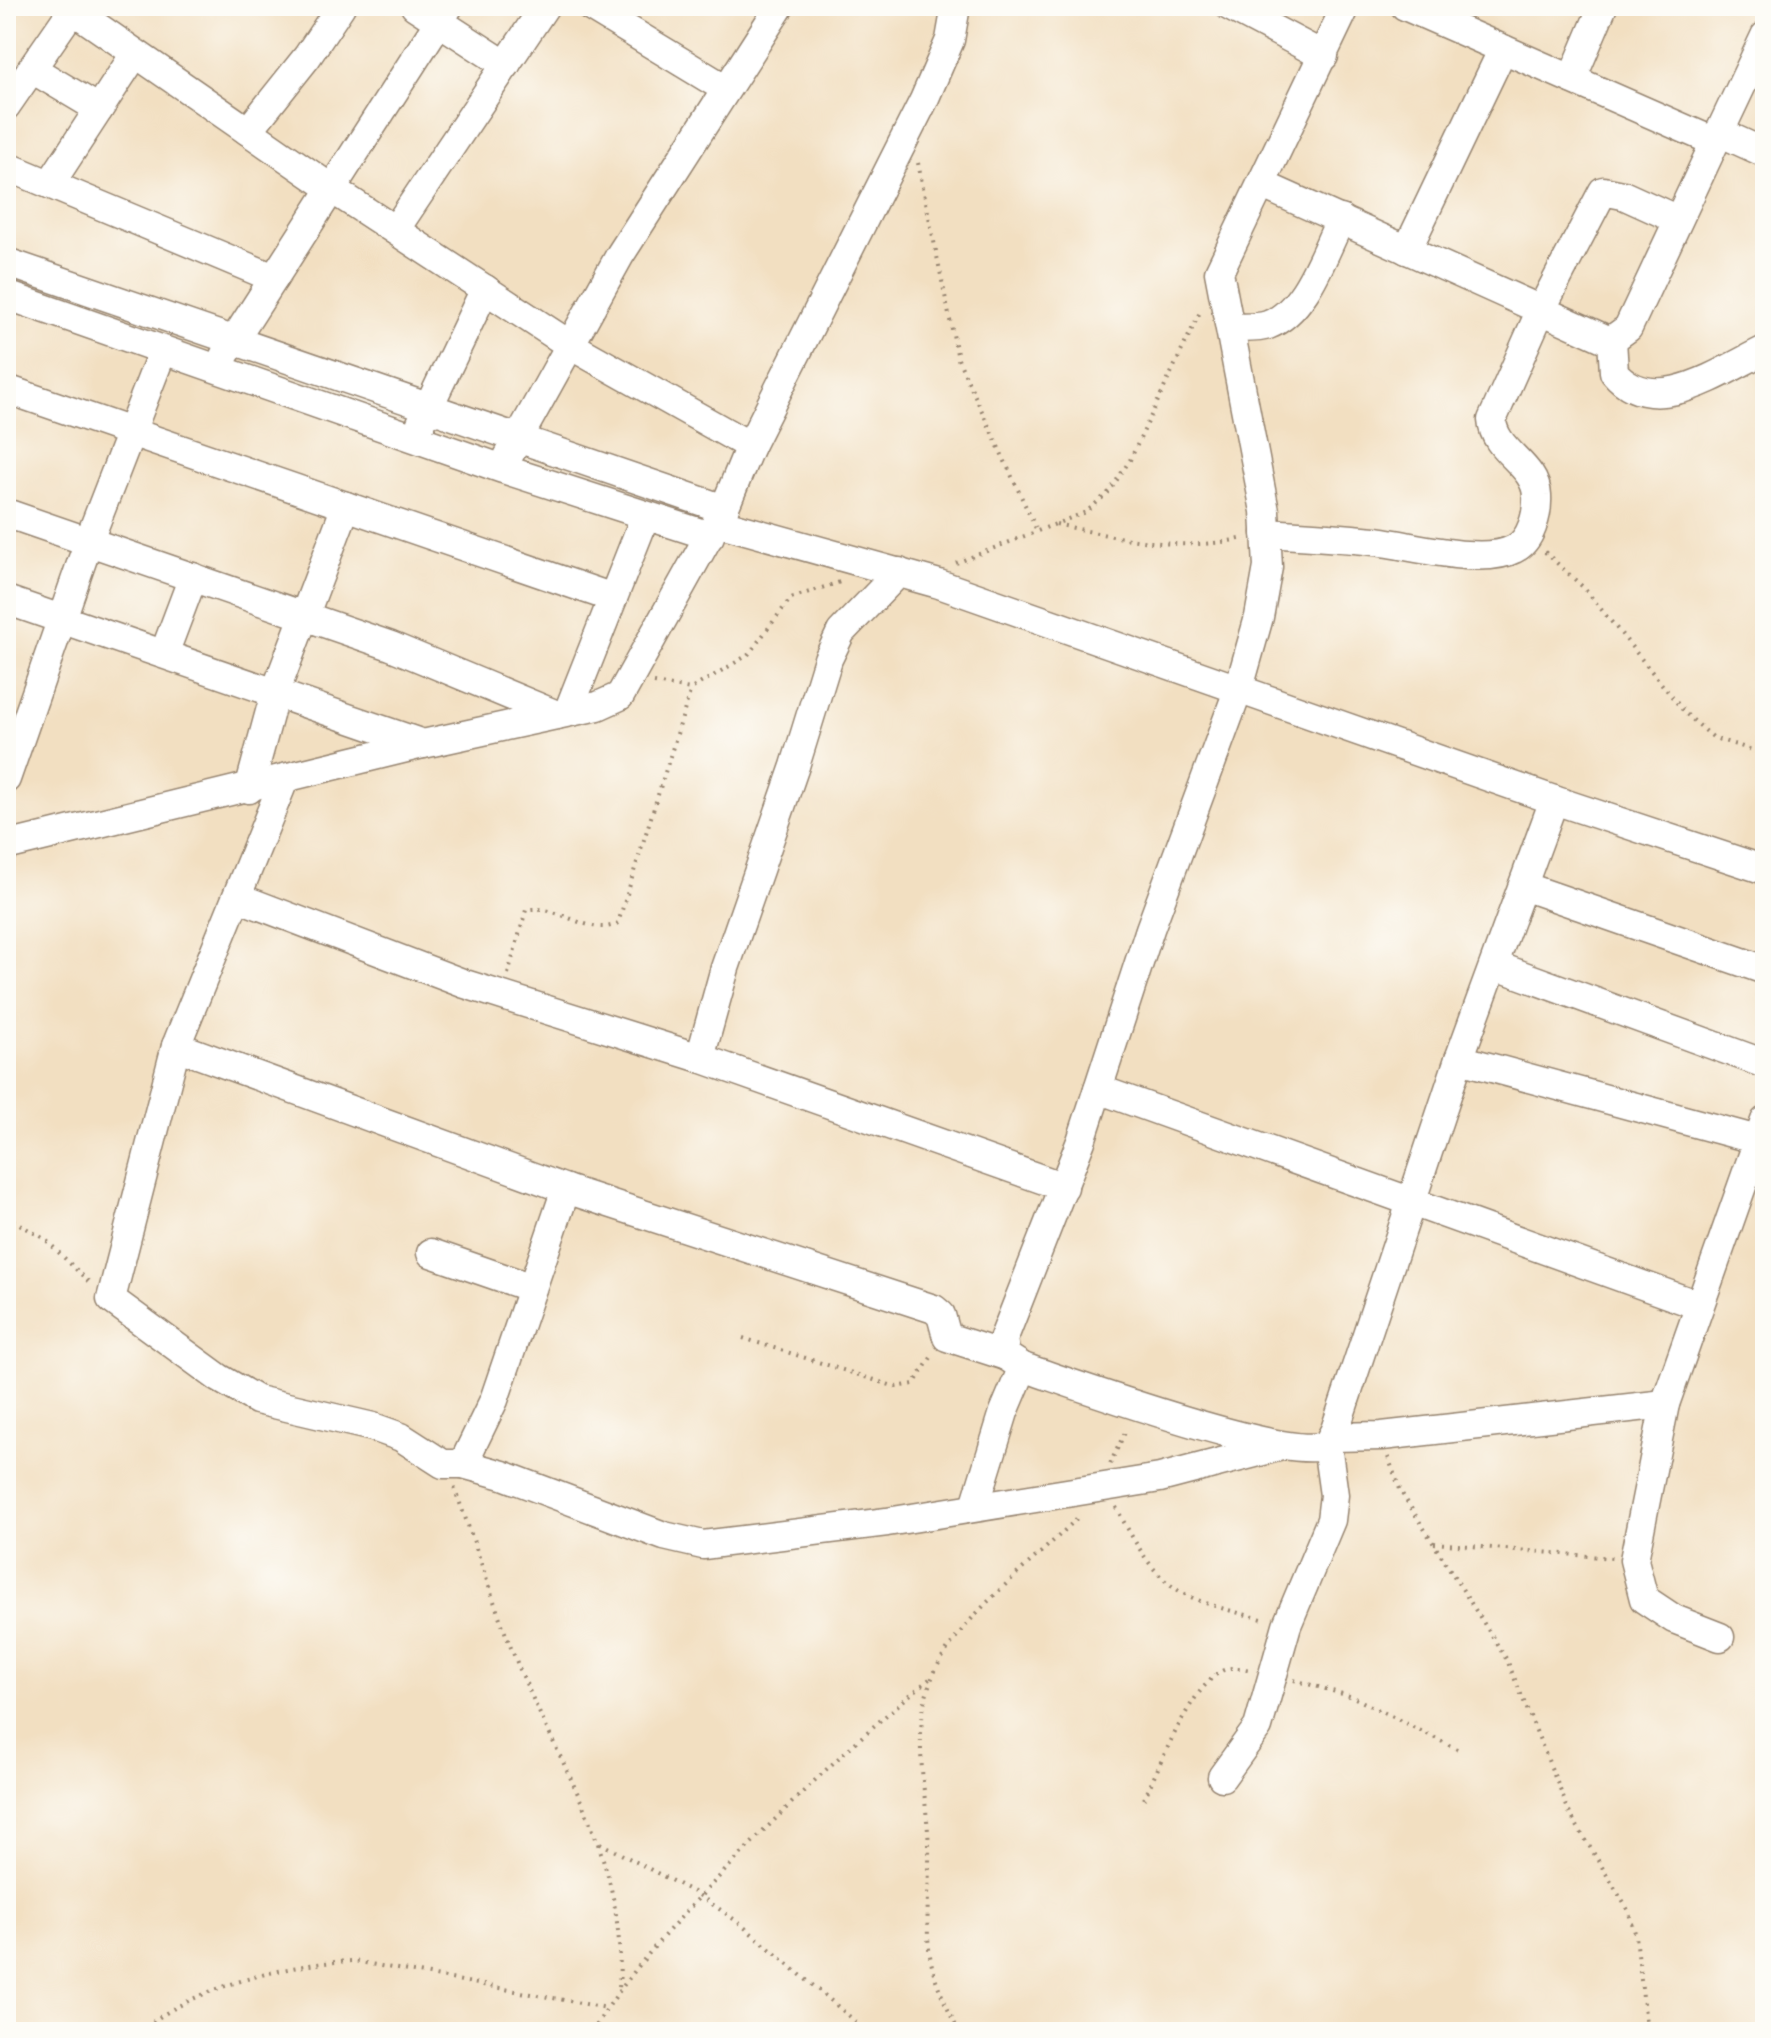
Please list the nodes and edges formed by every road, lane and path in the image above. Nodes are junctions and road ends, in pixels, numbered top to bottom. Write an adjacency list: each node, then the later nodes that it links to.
1 (341, 6): 23 (street)
2 (545, 6): 17 (street)
3 (589, 6): 20 (street)
4 (780, 6): 20 (street)
5 (956, 6): 25 (street)
6 (1229, 6): 16 (street)
7 (1346, 6): 16 (street)
8 (1405, 6): 12 (street)
9 (1603, 6): 19 (street)
10 (74, 8): 15 (street); 18 (street)
11 (434, 11): 17 (street); 30 (street)
12 (1437, 12): 14 (street)
13 (1765, 36): 24 (street)
14 (1503, 49): 19 (street); 34 (street)
15 (135, 54): 22 (street); 23 (street)
16 (1324, 56): 29 (street)
17 (506, 65): 33 (street)
18 (21, 73): 21 (street); 22 (street)
19 (1572, 79): 24 (street)
20 (726, 89): 44 (street)
21 (6, 106)
22 (99, 109): 28 (street)
23 (248, 131): 30 (street)
24 (1717, 137): 26 (street); 32 (street)
25 (904, 139): 53 (street); 60 (path)
26 (1765, 153)
27 (6, 166): 28 (street)
28 (50, 184): 37 (street)
29 (1263, 185): 31 (street); 36 (street)
30 (332, 189): 33 (street); 37 (street)
31 (1341, 219): 34 (street); 41 (street)
32 (1678, 220): 40 (street); 42 (street)
33 (395, 230): 38 (street)
34 (1407, 250): 40 (street)
35 (6, 262): 43 (street)
36 (1219, 272): 41 (street); 59 (path)
37 (274, 278): 43 (street)
38 (485, 289): 44 (street); 49 (street)
39 (6, 295): 46 (street)
40 (1540, 312): 42 (street); 62 (street)
41 (1231, 328): 61 (street)
42 (1612, 340): 45 (street)
43 (233, 342): 47 (street); 49 (street)
44 (570, 345): 52 (street); 53 (street)
45 (1765, 350)
46 (162, 352): 47 (street); 50 (street)
47 (215, 370): 51 (street)
48 (6, 389): 50 (street)
49 (428, 409): 51 (street); 52 (street)
50 (131, 432): 55 (street); 63 (street)
51 (414, 438): 54 (street)
52 (517, 440): 54 (street); 58 (street)
53 (750, 446): 58 (street)
54 (503, 469): 57 (street)
55 (346, 506): 68 (street); 70 (street)
56 (6, 513): 63 (street)
57 (645, 517): 58 (street); 68 (street)
58 (717, 522): 65 (street); 73 (street)
59 (1055, 524): 60 (path); 61 (path)
60 (1037, 531): 64 (path)
61 (1266, 533): 62 (street); 74 (street)
62 (1527, 539): 79 (path)
63 (89, 542): 66 (street); 71 (street)
64 (947, 564)
65 (899, 572): 74 (street); 92 (street)
66 (193, 577): 70 (street); 72 (street)
67 (845, 581): 75 (path)
68 (613, 598): 77 (street)
69 (6, 600): 71 (street)
70 (305, 615): 76 (street); 77 (street)
71 (61, 618): 72 (street); 80 (street)
72 (164, 654): 76 (street)
73 (632, 679): 75 (path); 77 (street)
74 (1239, 688): 83 (street); 95 (street)
75 (691, 689): 90 (path)
76 (275, 693): 78 (street); 82 (street)
77 (562, 713): 78 (street)
78 (423, 744): 81 (street)
79 (1765, 754)
80 (6, 779)
81 (284, 780): 82 (street); 87 (street)
82 (249, 789): 84 (street)
83 (1554, 800): 85 (street); 86 (street)
84 (6, 846)
85 (1765, 870)
86 (1523, 886): 88 (street); 89 (street)
87 (237, 897): 90 (street); 91 (street)
88 (1494, 965): 93 (street); 94 (street)
89 (1765, 970)
90 (503, 995): 92 (street)
91 (176, 1046): 98 (street); 103 (street)
92 (700, 1058): 97 (street)
93 (1459, 1059): 96 (street); 99 (street)
94 (1765, 1064)
95 (1098, 1089): 97 (street); 99 (street)
96 (1763, 1134): 104 (street)
97 (1064, 1187): 107 (street)
98 (566, 1189): 102 (street); 105 (street)
99 (1410, 1202): 104 (street); 111 (street)
100 (6, 1216): 103 (path)
101 (431, 1253): 102 (street)
102 (532, 1288): 113 (street)
103 (111, 1299): 113 (street)
104 (1698, 1305): 108 (street)
105 (944, 1333): 106 (path); 107 (street)
106 (743, 1338)
107 (1014, 1362): 109 (street); 115 (street)
108 (1665, 1404): 110 (street); 117 (street)
109 (1138, 1405): 112 (street); 114 (path)
110 (1382, 1436): 111 (street); 116 (path)
111 (1330, 1441): 112 (street); 118 (street)
112 (1284, 1445): 114 (street)
113 (453, 1464): 115 (street); 125 (path)
114 (1101, 1486): 115 (street); 118 (path); 121 (path)
115 (975, 1506)
116 (1434, 1543): 117 (path); 133 (path)
117 (1634, 1560): 119 (street)
118 (1287, 1625): 120 (street)
119 (1720, 1637)
120 (1273, 1676): 122 (path); 123 (street); 124 (path)
121 (932, 1677): 126 (path); 132 (path)
122 (1457, 1749)
123 (1222, 1777)
124 (1144, 1799)
125 (600, 1843): 126 (path); 127 (path)
126 (699, 1895): 127 (path); 131 (path)
127 (619, 1989): 128 (path)
128 (607, 2008): 129 (path); 130 (path)
129 (140, 2032)
130 (592, 2032)
131 (868, 2032)
132 (959, 2032)
133 (1647, 2032)

